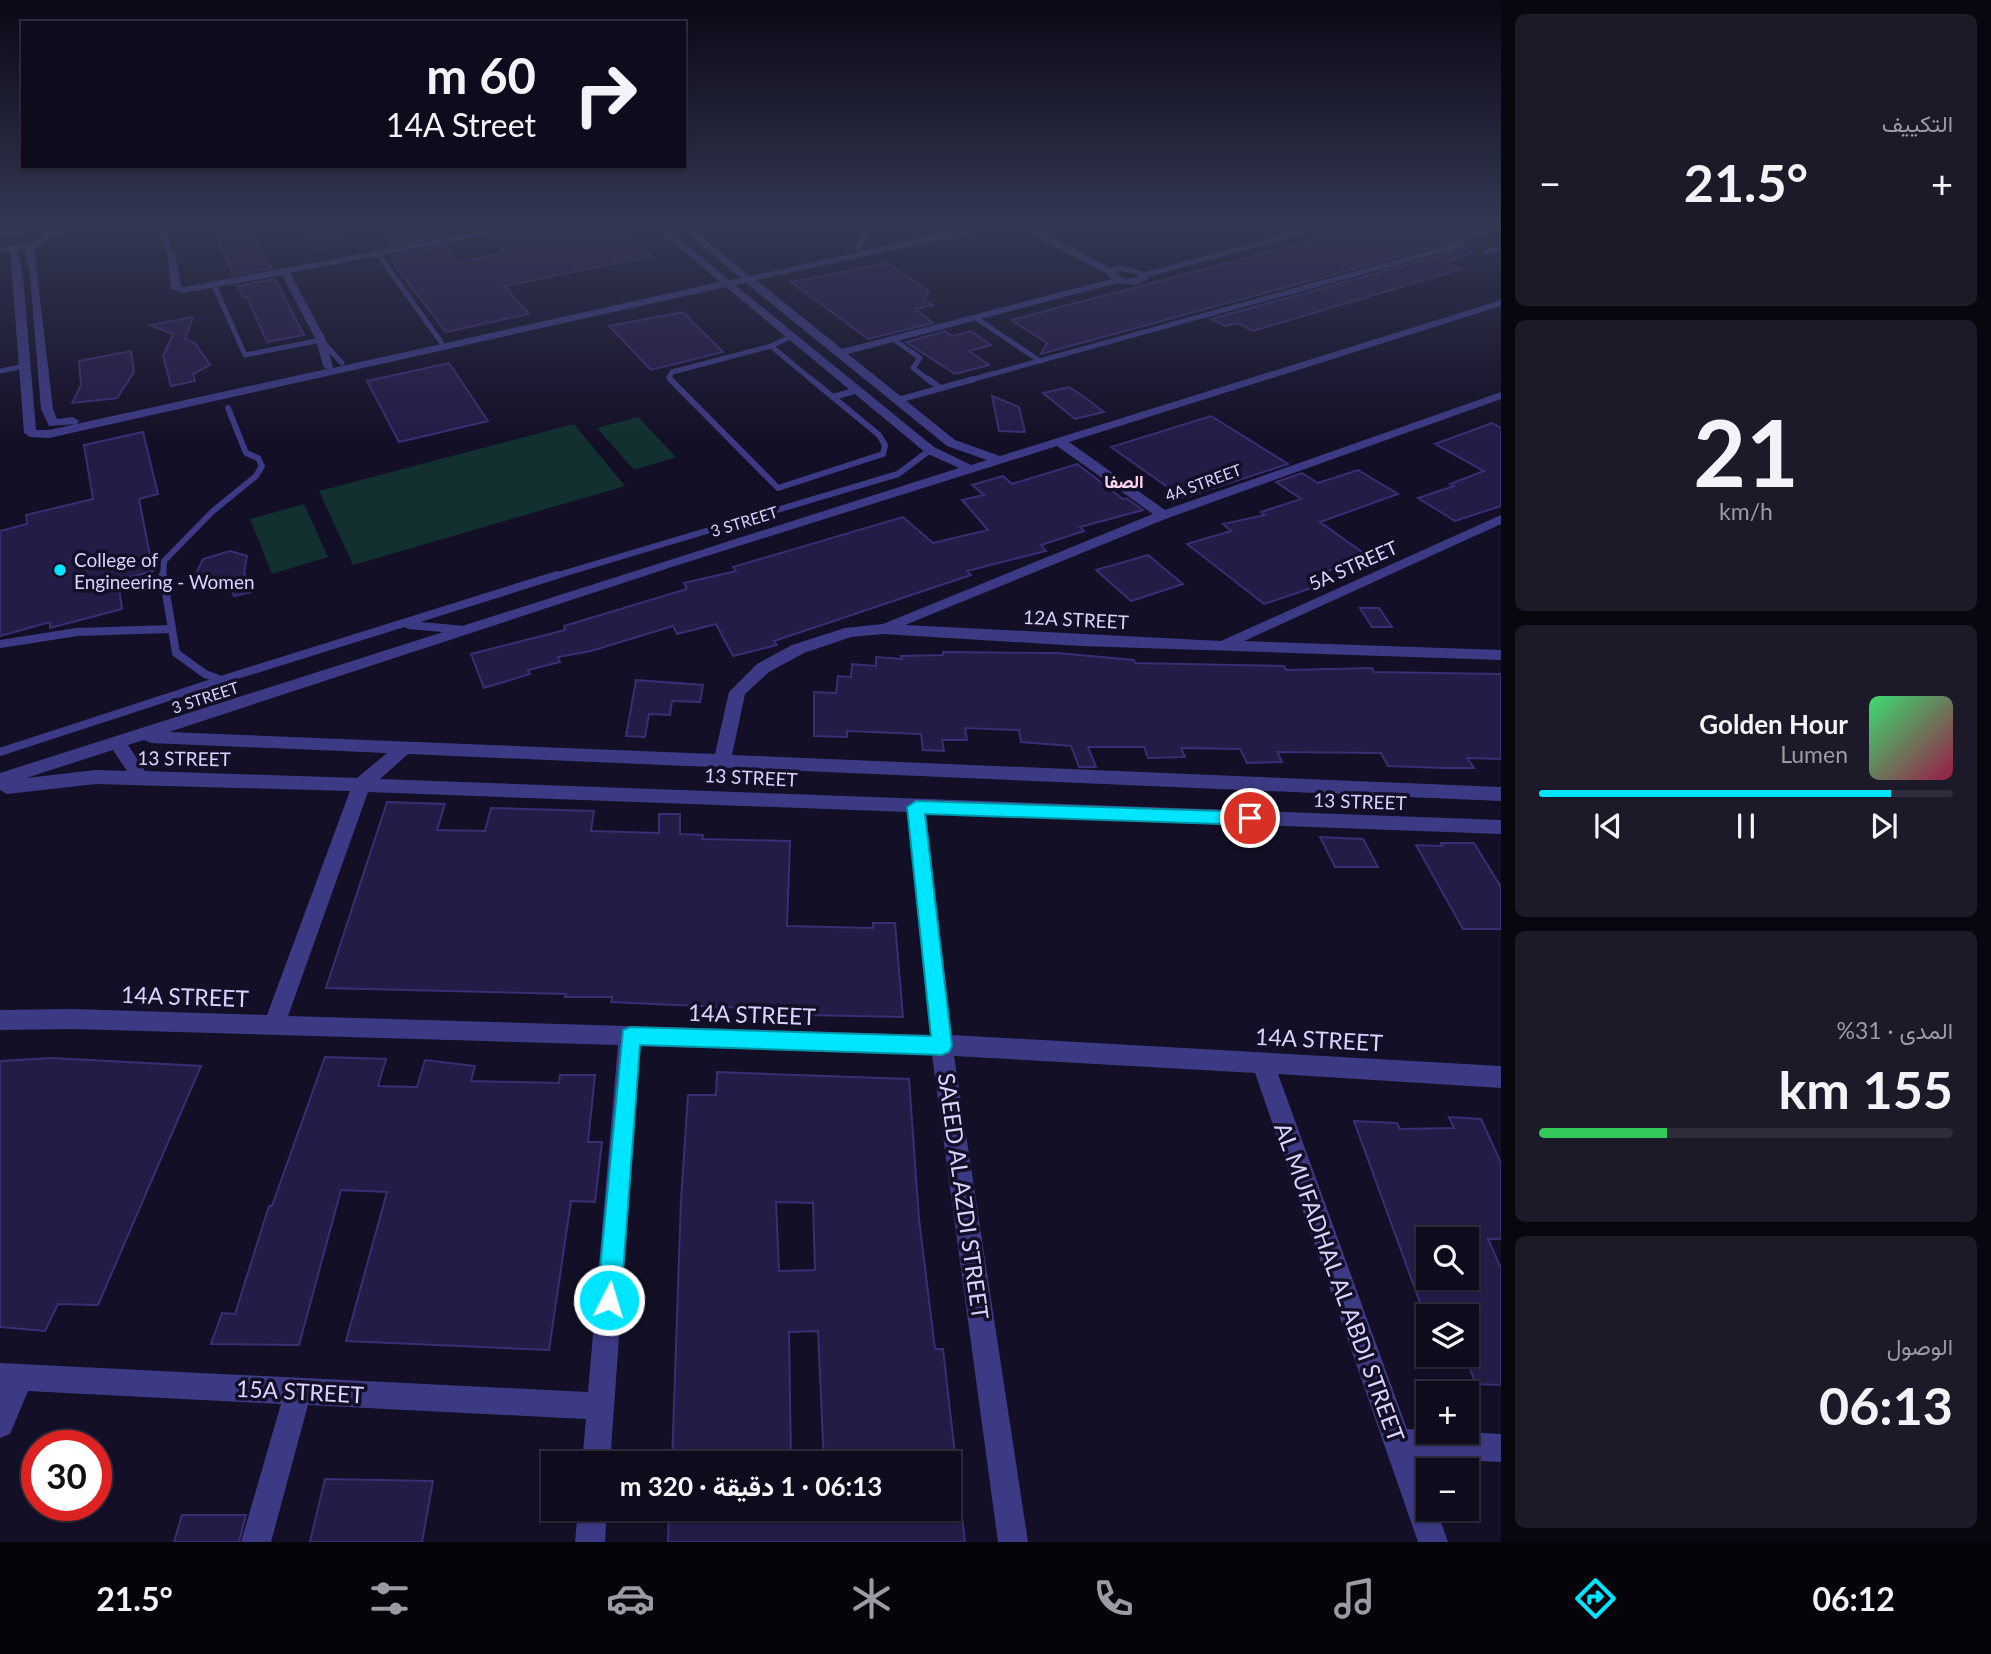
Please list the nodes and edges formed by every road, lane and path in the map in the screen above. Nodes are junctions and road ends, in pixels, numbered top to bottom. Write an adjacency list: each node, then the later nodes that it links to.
1 (19, 297): 23 (street)
2 (36, 297): 34 (street)
3 (219, 297): 18 (lane)
4 (299, 297): 18 (street)
5 (409, 297): 19 (lane)
6 (659, 297): 14 (street)
7 (744, 297): 16 (street)
8 (771, 297): 15 (street)
9 (1035, 297): 21 (street)
10 (1045, 297): 13 (street)
11 (1272, 297): 22 (lane)
12 (1501, 303): 36 (street, 3 STREET)
13 (976, 318): 17 (street); 22 (lane)
14 (535, 325): 19 (street); 25 (street)
15 (812, 330): 16 (street); 21 (street)
16 (791, 335): 20 (lane); 29 (street)
17 (893, 339): 21 (street); 27 (lane)
18 (321, 340): 24 (street); 25 (lane)
19 (441, 342): 25 (street)
20 (771, 346): 31 (lane); 31 (lane)
21 (836, 350): 28 (street)
22 (1040, 361): 27 (lane)
23 (24, 366): 26 (lane); 35 (street)
24 (329, 366): 25 (street); 34 (street)
25 (343, 367): 35 (street)
26 (0, 371)
27 (940, 388): 32 (lane)
28 (884, 389): 29 (street); 32 (street)
29 (861, 393): 31 (lane); 38 (street)
30 (1501, 395): 41 (street, 4A STREET)
31 (833, 397)
32 (898, 400): 37 (street)
33 (228, 408): 44 (lane)
34 (53, 423): 35 (street)
35 (38, 435)
36 (1060, 442): 39 (street, 3 STREET); 41 (street)
37 (951, 443): 38 (street); 39 (street)
38 (930, 450): 40 (street); 43 (lane)
39 (1001, 460): 40 (street, 3 STREET)
40 (970, 470): 46 (street, 3 STREET)
41 (1163, 515): 45 (street, 4A STREET)
42 (1501, 519): 48 (street, 5A STREET)
43 (404, 624): 46 (lane); 50 (lane)
44 (171, 629): 47 (lane); 50 (lane)
45 (883, 629): 48 (street, 12A STREET); 55 (street, 12A STREET)
46 (466, 630): 51 (street, 3 STREET)
47 (0, 644)
48 (1222, 646): 49 (street, 12A STREET)
49 (1501, 655)
50 (222, 680): 54 (lane)
51 (141, 737): 52 (street, 3 STREET); 53 (street, 13 STREET)
52 (118, 744): 56 (street); 57 (street, 3 STREET)
53 (404, 748): 55 (street, 13 STREET); 58 (street)
54 (0, 752)
55 (722, 762): 60 (street, 13 STREET)
56 (140, 777): 58 (street, 13 STREET); 59 (street, 13 STREET)
57 (0, 780)
58 (362, 784): 61 (street, 13 STREET); 64 (street)
59 (0, 788)
60 (1501, 794)
61 (916, 807): 62 (street, 13 STREET); 66 (street, SAEED AL AZDI STREET)
62 (1501, 827)
63 (0, 1020): 64 (street, 14A STREET)
64 (274, 1025): 65 (street, 14A STREET)
65 (630, 1036): 66 (street, 14A STREET); 71 (street)
66 (942, 1046): 67 (street, 14A STREET); 79 (street, SAEED AL AZDI STREET)
67 (1262, 1062): 68 (street, 14A STREET); 73 (street, AL MUFADHAL AL ABDI STREET)
68 (1501, 1077)
69 (10, 1376): 70 (street, 15A STREET); 72 (street)
70 (298, 1391): 71 (street, 15A STREET); 77 (street)
71 (600, 1406): 75 (street)
72 (0, 1424)
73 (1398, 1443): 74 (street); 80 (street, AL MUFADHAL AL ABDI STREET)
74 (1501, 1448)
75 (597, 1451)
76 (592, 1521): 78 (street)
77 (256, 1542)
78 (590, 1542)
79 (1013, 1542)
80 (1433, 1542)

